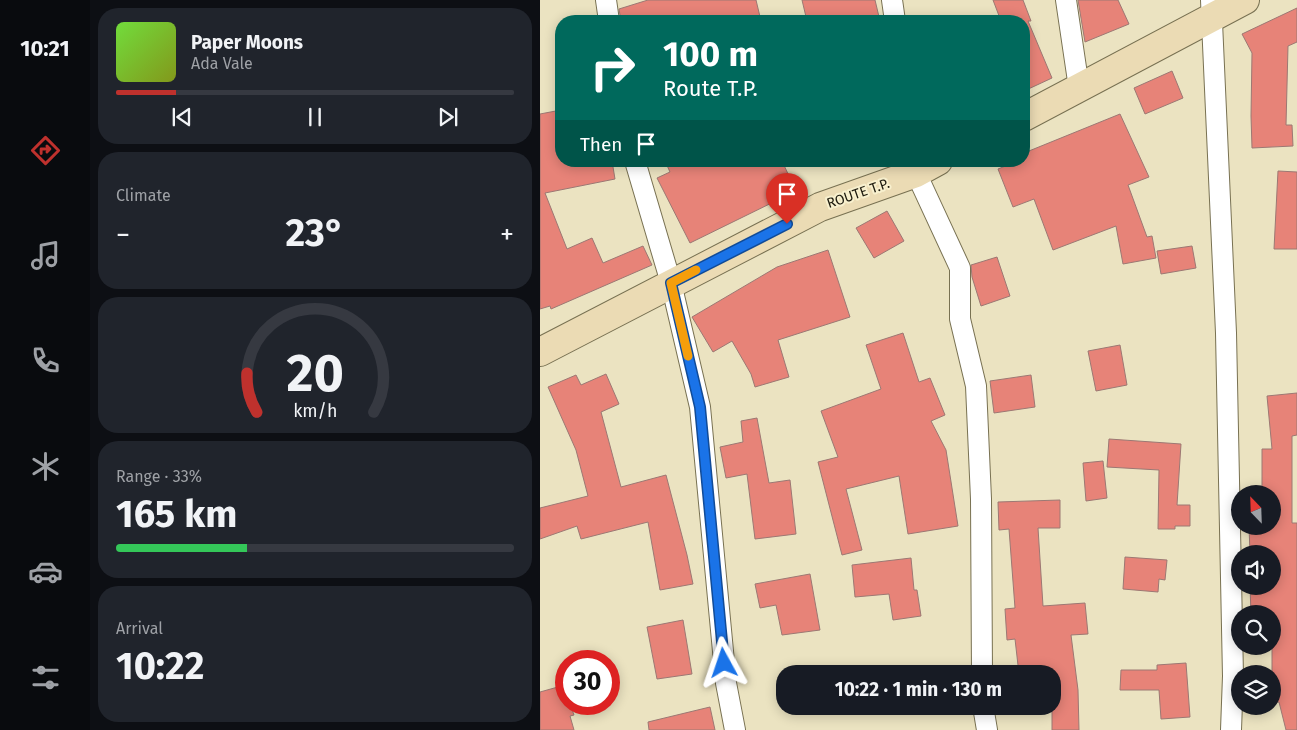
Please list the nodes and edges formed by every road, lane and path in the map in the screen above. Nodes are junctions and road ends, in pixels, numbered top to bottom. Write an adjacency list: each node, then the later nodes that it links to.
1 (606, 0): 6 (street)
2 (892, 0): 7 (street)
3 (1066, 0): 8 (street)
4 (1245, 0): 5 (street)
5 (1211, 8): 8 (street); 19 (street)
6 (608, 15)
7 (894, 15)
8 (1079, 88): 9 (street)
9 (1030, 114)
10 (637, 167): 13 (street)
11 (918, 167): 13 (street, ROUTE T.P.)
12 (924, 167): 15 (street)
13 (671, 283): 14 (street, ROUTE T.P.); 17 (street)
14 (540, 352)
15 (982, 665)
16 (984, 715): 18 (street)
17 (735, 730)
18 (987, 730)
19 (1232, 730)

